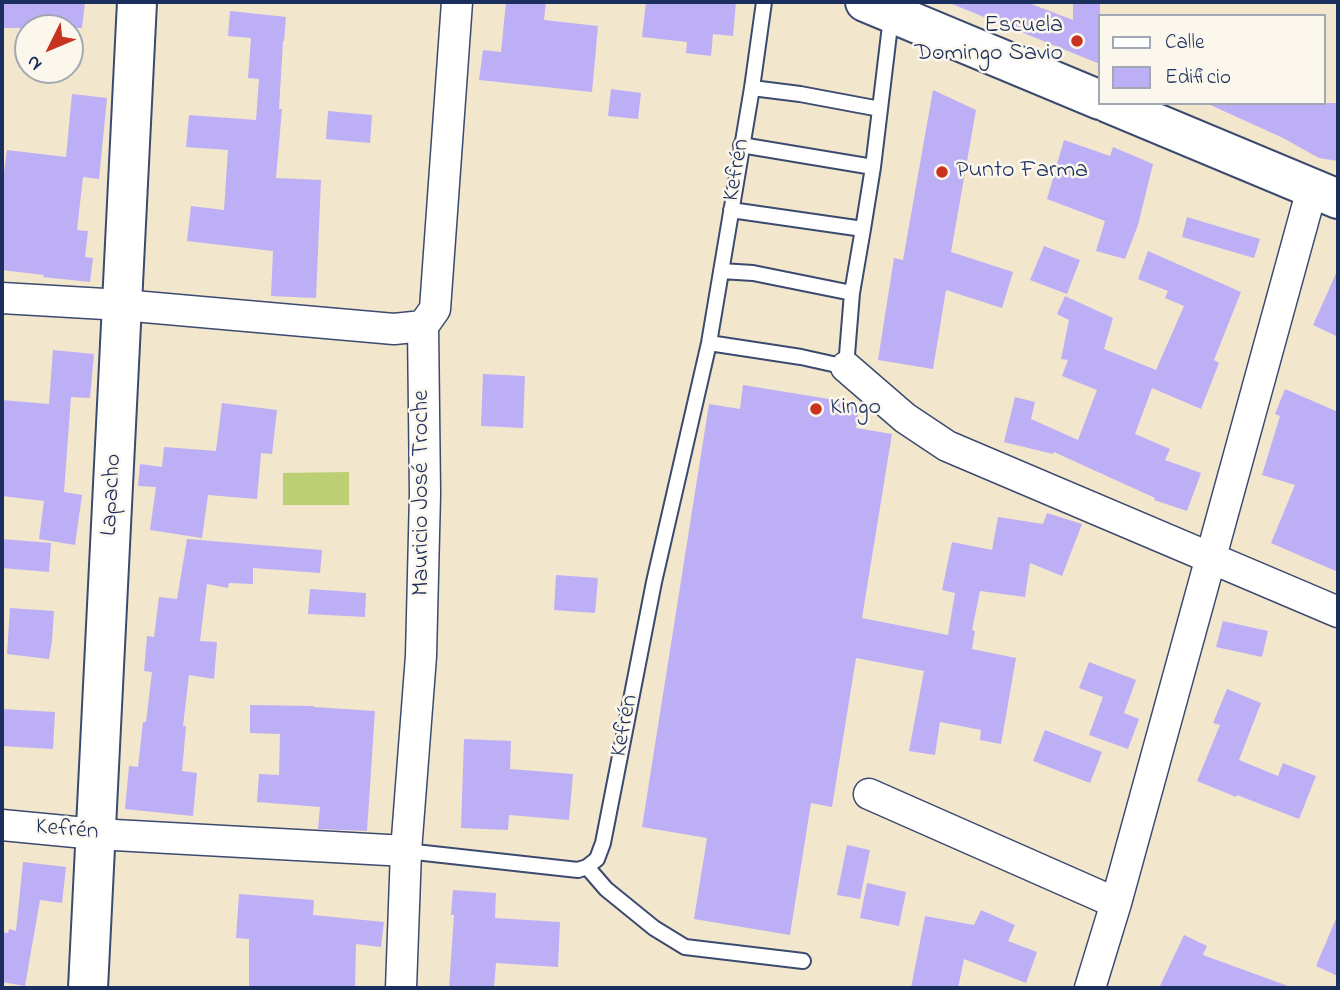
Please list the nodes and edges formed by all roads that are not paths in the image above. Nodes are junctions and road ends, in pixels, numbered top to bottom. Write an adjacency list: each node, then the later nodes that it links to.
1 (137, 2): 17 (street, Lapacho)
2 (457, 2): 18 (street, Mauricio José Troche)
3 (764, 2): 5 (lane, Kefrén)
4 (878, 7): 6 (street); 8 (lane)
5 (752, 88): 8 (lane); 9 (lane, Kefrén)
6 (1098, 99)
7 (1113, 105): 11 (street)
8 (880, 109): 10 (lane)
9 (741, 145): 10 (lane); 12 (lane, Kefrén)
10 (873, 167): 13 (lane)
11 (1325, 194): 21 (street)
12 (730, 211): 13 (lane); 14 (lane, Kefrén)
13 (863, 229): 15 (lane)
14 (721, 271): 15 (lane); 19 (lane, Kefrén)
15 (852, 293): 20 (lane)
16 (2, 298): 17 (street)
17 (122, 305): 18 (street); 25 (street, Lapacho)
18 (423, 326): 26 (street, Mauricio José Troche)
19 (709, 343): 20 (lane); 27 (lane, Kefrén)
20 (846, 367): 21 (street)
21 (1212, 559): 22 (street); 28 (street)
22 (1338, 612)
23 (870, 794): 28 (street)
24 (2, 825): 25 (street, Kefrén)
25 (96, 834): 26 (street, Kefrén); 30 (street, Lapacho)
26 (406, 851): 27 (lane, Kefrén); 31 (street, Mauricio José Troche)
27 (587, 867): 29 (lane)
28 (1116, 903): 32 (street)
29 (803, 961)
30 (88, 988)
31 (401, 988)
32 (1090, 988)

